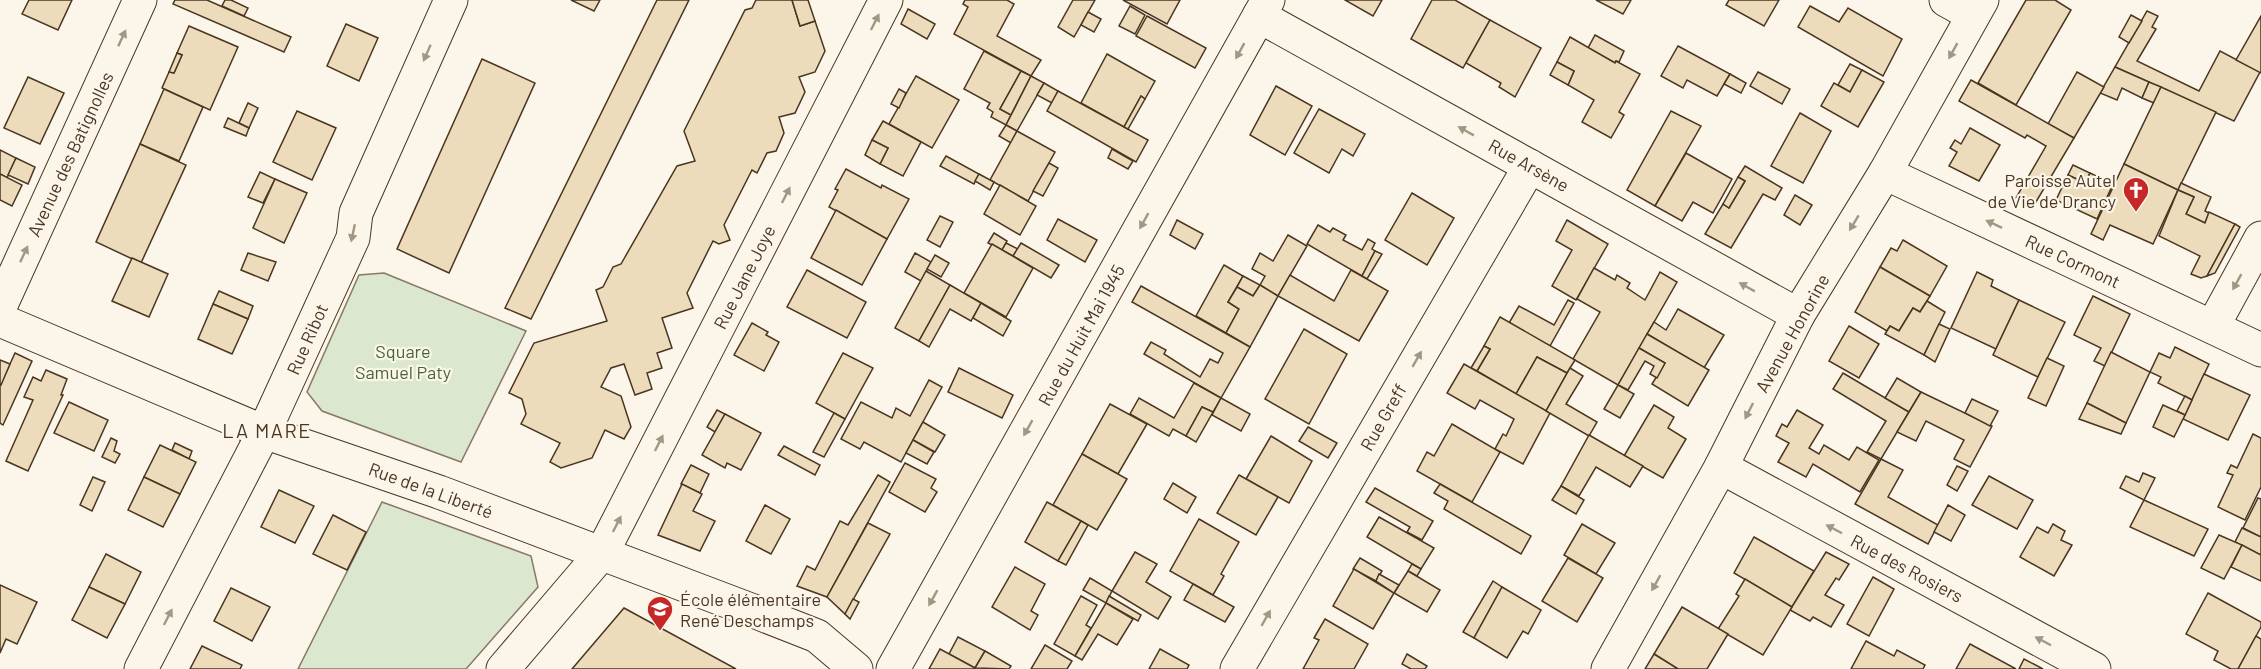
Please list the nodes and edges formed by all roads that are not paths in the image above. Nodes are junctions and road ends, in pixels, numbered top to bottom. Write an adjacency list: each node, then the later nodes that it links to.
1 (140, 0): 9 (street, Avenue des Batignolles, one-way to 1)
2 (451, 0): 14 (street, Rue Ribot, one-way to 14)
3 (886, 0): 16 (street, Rue Jane Joye, one-way to 3)
4 (1967, 5): 7 (street, Avenue Honorine, one-way to 7)
5 (1264, 8): 6 (street, Rue Arsène, one-way to 5); 20 (street, Rue du Huit Mai 1945, one-way to 20)
6 (1530, 166): 10 (street, Rue Arsène, one-way to 6); 21 (street, Rue Greff, one-way to 6)
7 (1884, 173): 10 (street, Avenue Honorine, one-way to 10); 12 (street, Rue Cormont, one-way to 7)
8 (2261, 238): 12 (street, one-way to 12)
9 (0, 307)
10 (1798, 315): 15 (street, Avenue Honorine, one-way to 15)
11 (0, 320): 14 (street, Rue de la Liberté)
12 (2213, 326): 13 (street, Rue Cormont)
13 (2261, 350)
14 (264, 432): 16 (street, Rue de la Liberté); 17 (street, Rue Ribot, one-way to 14)
15 (1721, 467): 22 (street, Avenue Honorine, one-way to 22); 23 (street, Rue des Rosiers, one-way to 15)
16 (602, 554): 18 (street, Rue Jane Joye); 19 (street, Rue de la Liberté)
17 (141, 669)
18 (503, 669)
19 (856, 669)
20 (893, 669)
21 (1237, 669)
22 (1608, 669)
23 (2094, 669)

